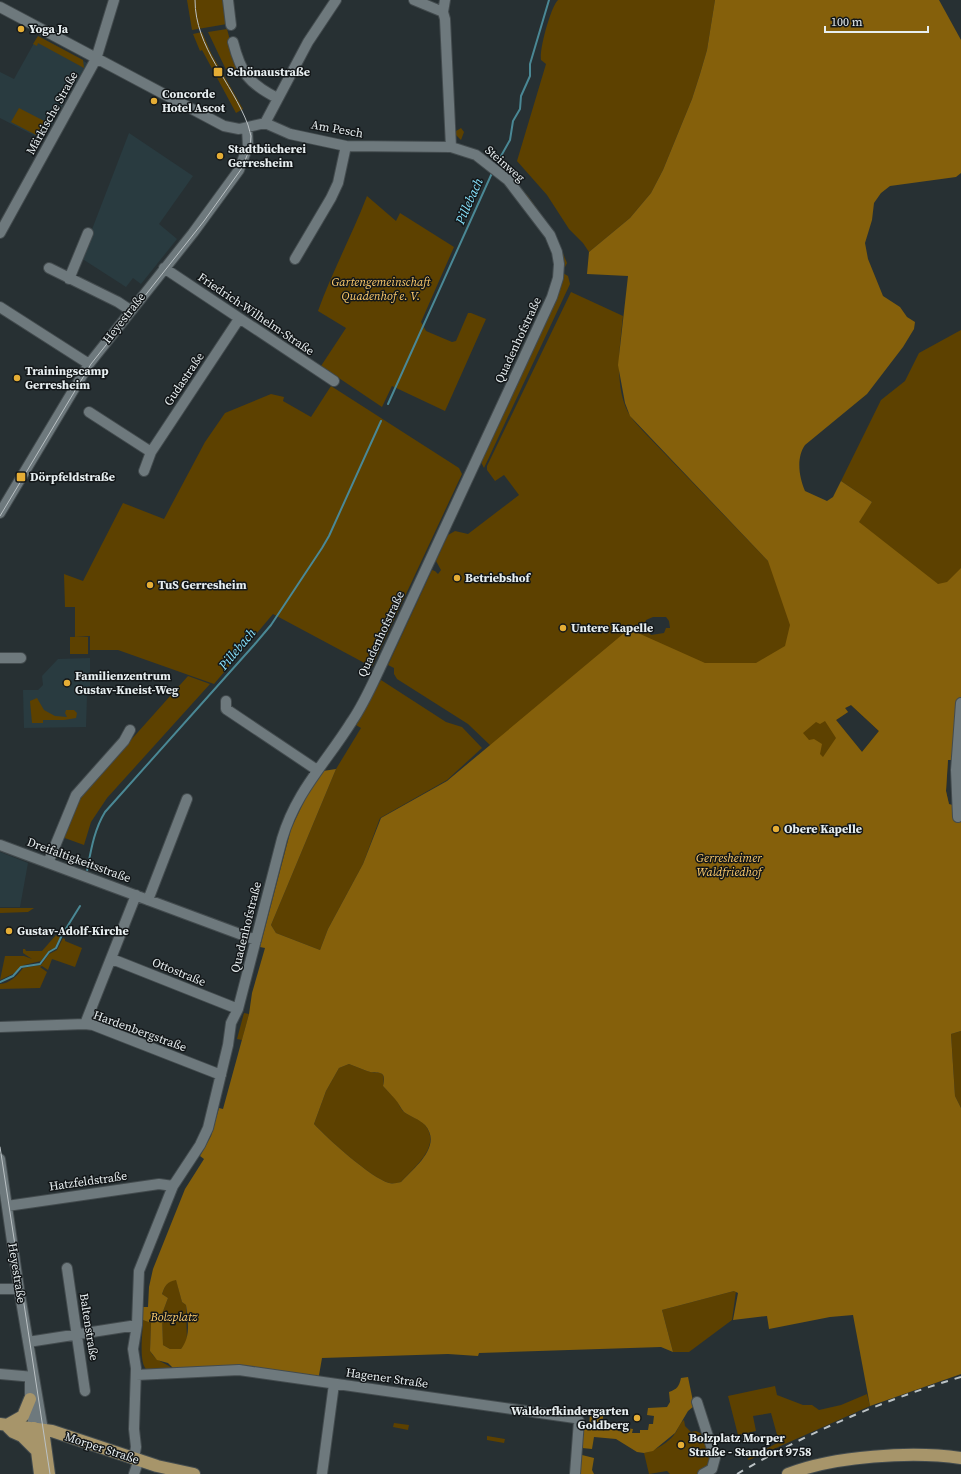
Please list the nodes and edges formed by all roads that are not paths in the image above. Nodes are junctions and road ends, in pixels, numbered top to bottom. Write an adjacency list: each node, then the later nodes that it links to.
1 (114, 0): 10 (street, Märkische Straße)
2 (228, 0): 8 (street)
3 (336, 0): 11 (street)
4 (414, 0): 7 (street)
5 (445, 0): 7 (street)
6 (0, 7): 10 (street)
7 (443, 12): 15 (street)
8 (231, 25)
9 (233, 42): 11 (street)
10 (96, 59): 13 (street); 16 (street, Märkische Straße)
11 (277, 98): 12 (street)
12 (265, 123): 13 (street); 14 (street, Am Pesch)
13 (247, 128): 20 (street, Heyestraße)
14 (346, 146): 15 (street, Am Pesch); 18 (street)
15 (451, 147): 21 (street, Steinweg)
16 (0, 233)
17 (88, 233): 22 (street)
18 (295, 259)
19 (49, 268): 22 (street)
20 (164, 268): 24 (street, Heyestraße); 25 (street, Friedrich-Wilhelm-Straße)
21 (559, 270): 37 (street, Quadenhofstraße)
22 (69, 279): 24 (street)
23 (0, 307): 26 (street)
24 (130, 310): 26 (street, Heyestraße)
25 (239, 319): 27 (street, Friedrich-Wilhelm-Straße); 29 (street, Gudastraße)
26 (89, 364): 31 (street, Heyestraße)
27 (334, 382)
28 (88, 412): 29 (street)
29 (151, 452): 30 (street, Gudastraße)
30 (144, 471)
31 (0, 513)
32 (0, 658): 33 (street)
33 (21, 658)
34 (226, 701): 37 (street)
35 (961, 703): 39 (street)
36 (130, 730): 41 (street)
37 (317, 770): 44 (street, Quadenhofstraße)
38 (188, 799): 43 (street)
39 (958, 817)
40 (0, 845): 41 (street, Dreifaltigkeitsstraße)
41 (48, 863): 42 (street, Dreifaltigkeitsstraße)
42 (136, 895): 43 (street, Dreifaltigkeitsstraße); 45 (street)
43 (148, 900): 44 (street, Dreifaltigkeitsstraße)
44 (256, 940): 46 (street, Quadenhofstraße)
45 (112, 959): 46 (street, Ottostraße); 47 (street)
46 (238, 1009): 49 (street, Quadenhofstraße)
47 (85, 1024): 48 (street, Hardenbergstraße); 49 (street, Hardenbergstraße)
48 (0, 1026)
49 (221, 1075): 51 (street, Quadenhofstraße)
50 (0, 1159): 52 (street, Heyestraße)
51 (174, 1186): 52 (street, Hatzfeldstraße); 56 (street, Quadenhofstraße)
52 (5, 1211): 55 (street, Heyestraße)
53 (66, 1268): 57 (street, Baltenstraße)
54 (0, 1289): 55 (street)
55 (19, 1289): 58 (street, Heyestraße)
56 (137, 1325): 57 (street); 59 (street, Quadenhofstraße)
57 (77, 1334): 58 (street); 63 (street, Baltenstraße)
58 (28, 1342): 61 (street, Heyestraße)
59 (136, 1372): 62 (street, Hagener Straße); 69 (street, Quadenhofstraße)
60 (0, 1374): 61 (street)
61 (32, 1377): 64 (street, Heyestraße); 67 (street, Heyestraße)
62 (334, 1384): 75 (street); 76 (street, Hagener Straße)
63 (85, 1391)
64 (30, 1399): 66 (main road); 67 (street, Heyestraße)
65 (697, 1402): 77 (street)
66 (3, 1425): 67 (main road, Morper Straße); 68 (main road)
67 (38, 1429): 68 (main road, Heyestraße); 69 (main road, Morper Straße); 72 (main road, Heyestraße)
68 (37, 1451): 71 (main road, Heyestraße)
69 (133, 1458): 73 (street, Quadenhofstraße); 74 (main road, Morper Straße)
70 (961, 1458): 78 (main road)
71 (40, 1474)
72 (48, 1474)
73 (134, 1474)
74 (194, 1474)
75 (322, 1474)
76 (574, 1474)
77 (703, 1474)
78 (788, 1474)

